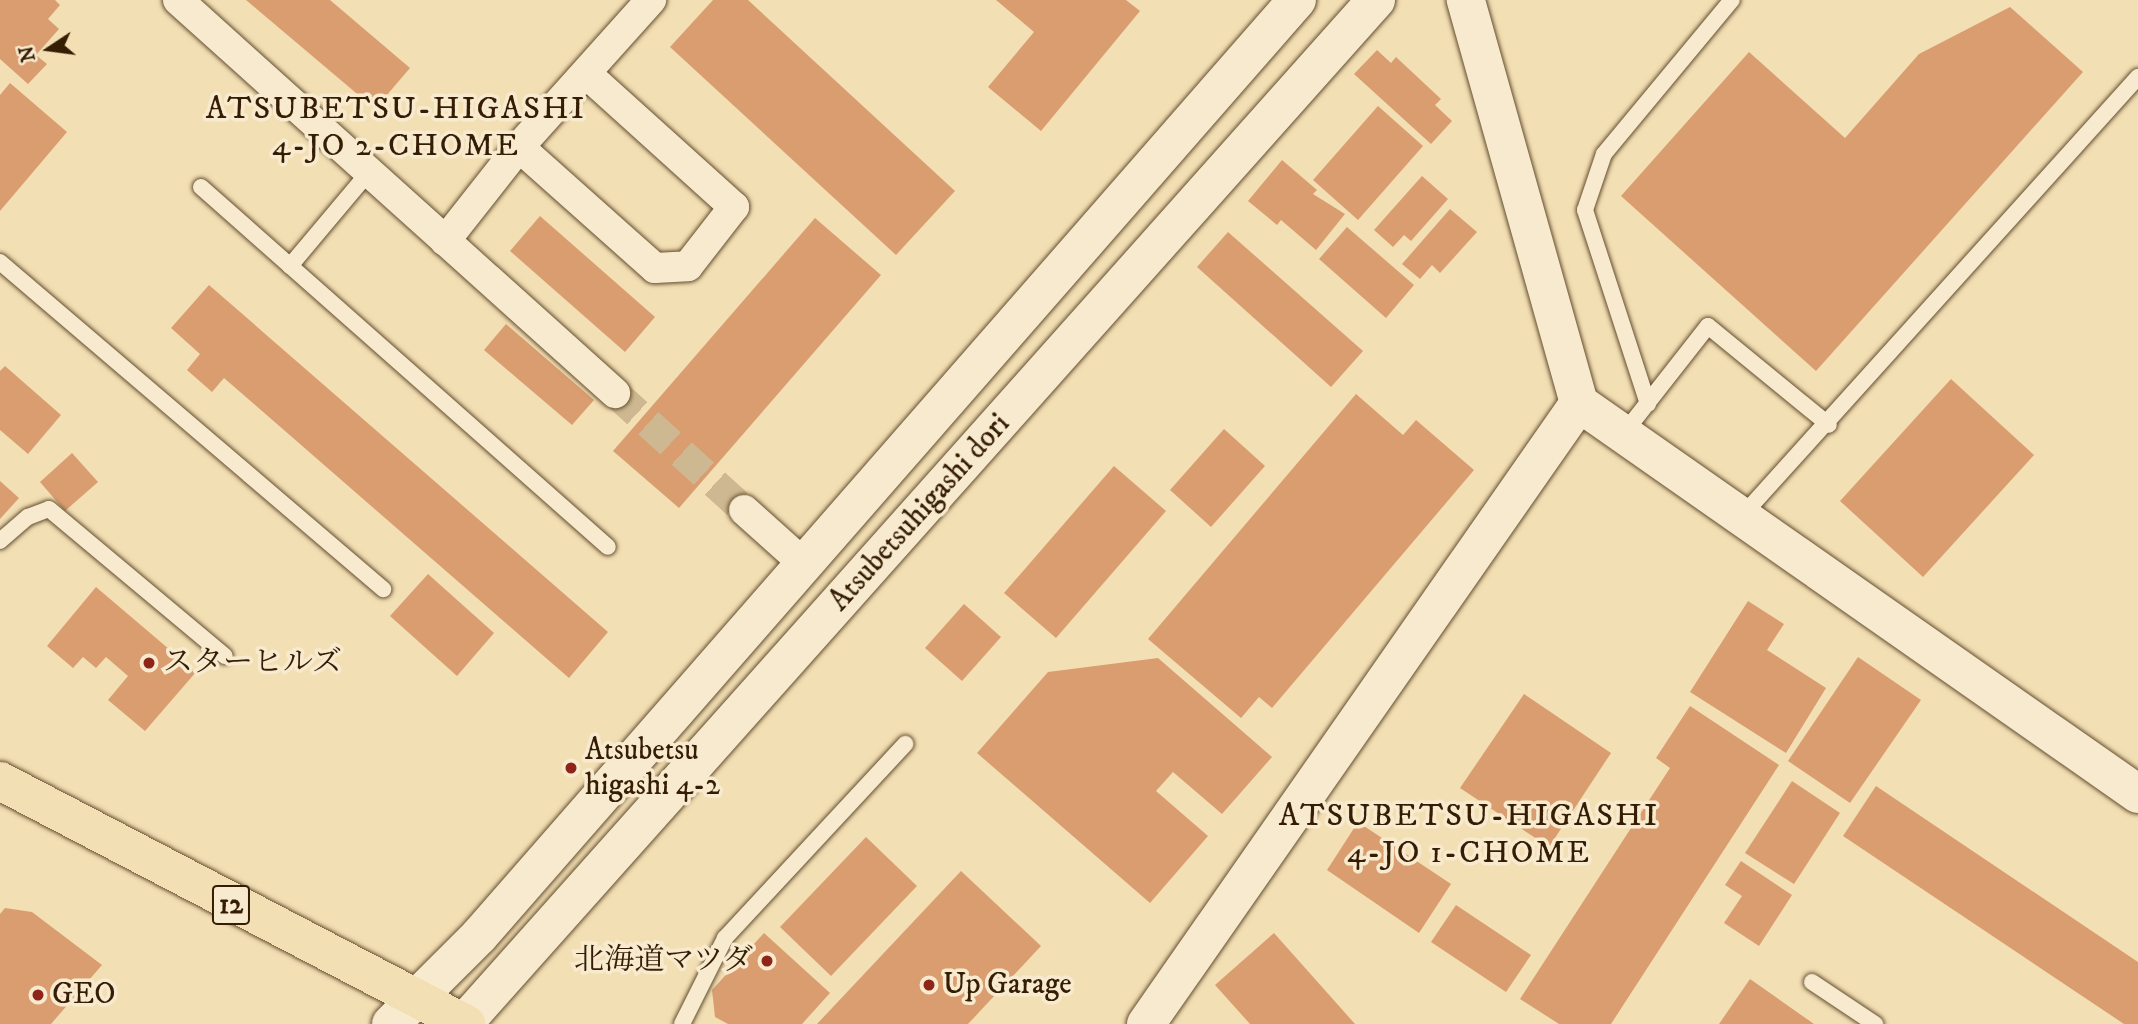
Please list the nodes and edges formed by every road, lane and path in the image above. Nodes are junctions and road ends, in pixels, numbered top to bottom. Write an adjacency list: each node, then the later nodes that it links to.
1 (178, 0): 10 (street)
2 (651, 0): 7 (street)
3 (1297, 0): 24 (street, Atsubetsuhigashi dori)
4 (1376, 0): 32 (street, Atsubetsuhigashi dori)
5 (1465, 0): 16 (street)
6 (1732, 0): 17 (lane)
7 (587, 74): 9 (street); 9 (street)
8 (2138, 77): 18 (lane)
9 (519, 147): 12 (street)
10 (369, 172): 12 (street); 14 (lane)
11 (201, 187): 14 (lane)
12 (445, 241): 15 (street)
13 (0, 262): 25 (lane)
14 (290, 266): 23 (lane)
15 (615, 393)
16 (1579, 403): 19 (street); 34 (street)
17 (1648, 404): 18 (lane); 19 (lane)
18 (1829, 425): 21 (lane)
19 (1624, 433): 21 (street)
20 (744, 510): 24 (street)
21 (1741, 518): 29 (street)
22 (0, 541): 26 (lane)
23 (608, 547)
24 (803, 563): 31 (street, Atsubetsuhigashi dori)
25 (383, 589)
26 (225, 656)
27 (905, 744): 33 (lane)
28 (0, 781): 31 (highway, 12)
29 (2138, 794)
30 (1812, 982): 35 (lane)
31 (402, 1012): 32 (highway, 12)
32 (464, 1024)
33 (682, 1024)
34 (1146, 1024)
35 (1875, 1024)

